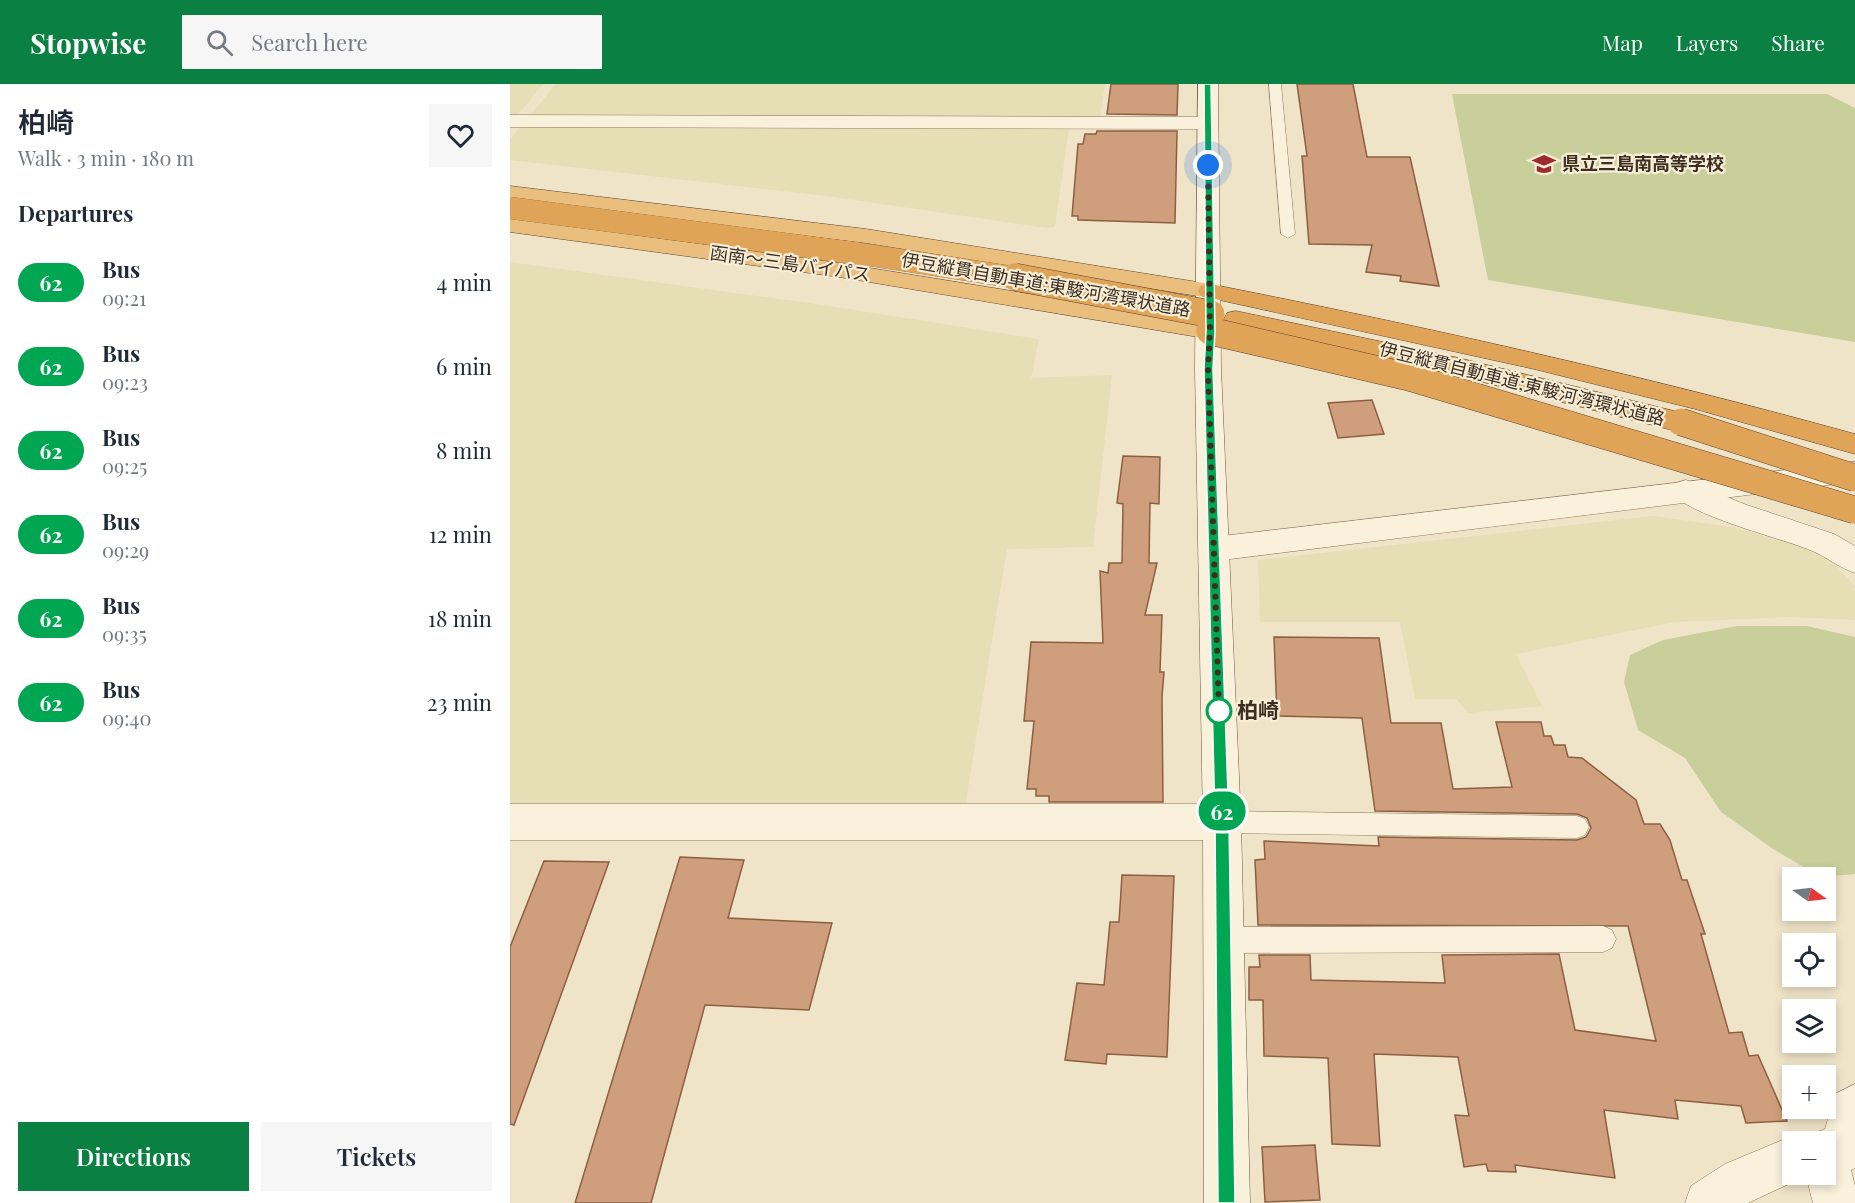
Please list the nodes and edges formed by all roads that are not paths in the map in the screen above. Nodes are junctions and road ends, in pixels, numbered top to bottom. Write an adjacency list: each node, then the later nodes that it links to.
1 (1208, 84): 4 (street)
2 (1275, 84): 8 (lane)
3 (510, 121): 4 (street)
4 (1208, 123): 9 (street)
5 (510, 193): 9 (highway, 函南～三島バイパス)
6 (510, 208): 11 (highway, 伊豆縦貫自動車道;東駿河湾環状道路, bridge)
7 (510, 225): 10 (highway, 函南～三島バイパス)
8 (1288, 234)
9 (1210, 291): 10 (street); 12 (highway)
10 (1210, 331): 16 (highway, bridge); 17 (street)
11 (1681, 422): 13 (highway, 伊豆縦貫自動車道;東駿河湾環状道路, bridge); 14 (highway, 伊豆縦貫自動車道;東駿河湾環状道路, bridge)
12 (1855, 444)
13 (1855, 470): 15 (street)
14 (1855, 478)
15 (1686, 491): 17 (street); 18 (street)
16 (1855, 510)
17 (1214, 549): 20 (street)
18 (1855, 561)
19 (510, 822): 20 (street)
20 (1222, 822): 21 (lane); 23 (street)
21 (1577, 827)
22 (1603, 939): 23 (lane)
23 (1223, 940): 27 (street)
24 (1855, 1106): 25 (street)
25 (1837, 1156): 29 (street)
26 (1782, 1163): 28 (street)
27 (1227, 1203)
28 (1708, 1203)
29 (1836, 1203)

